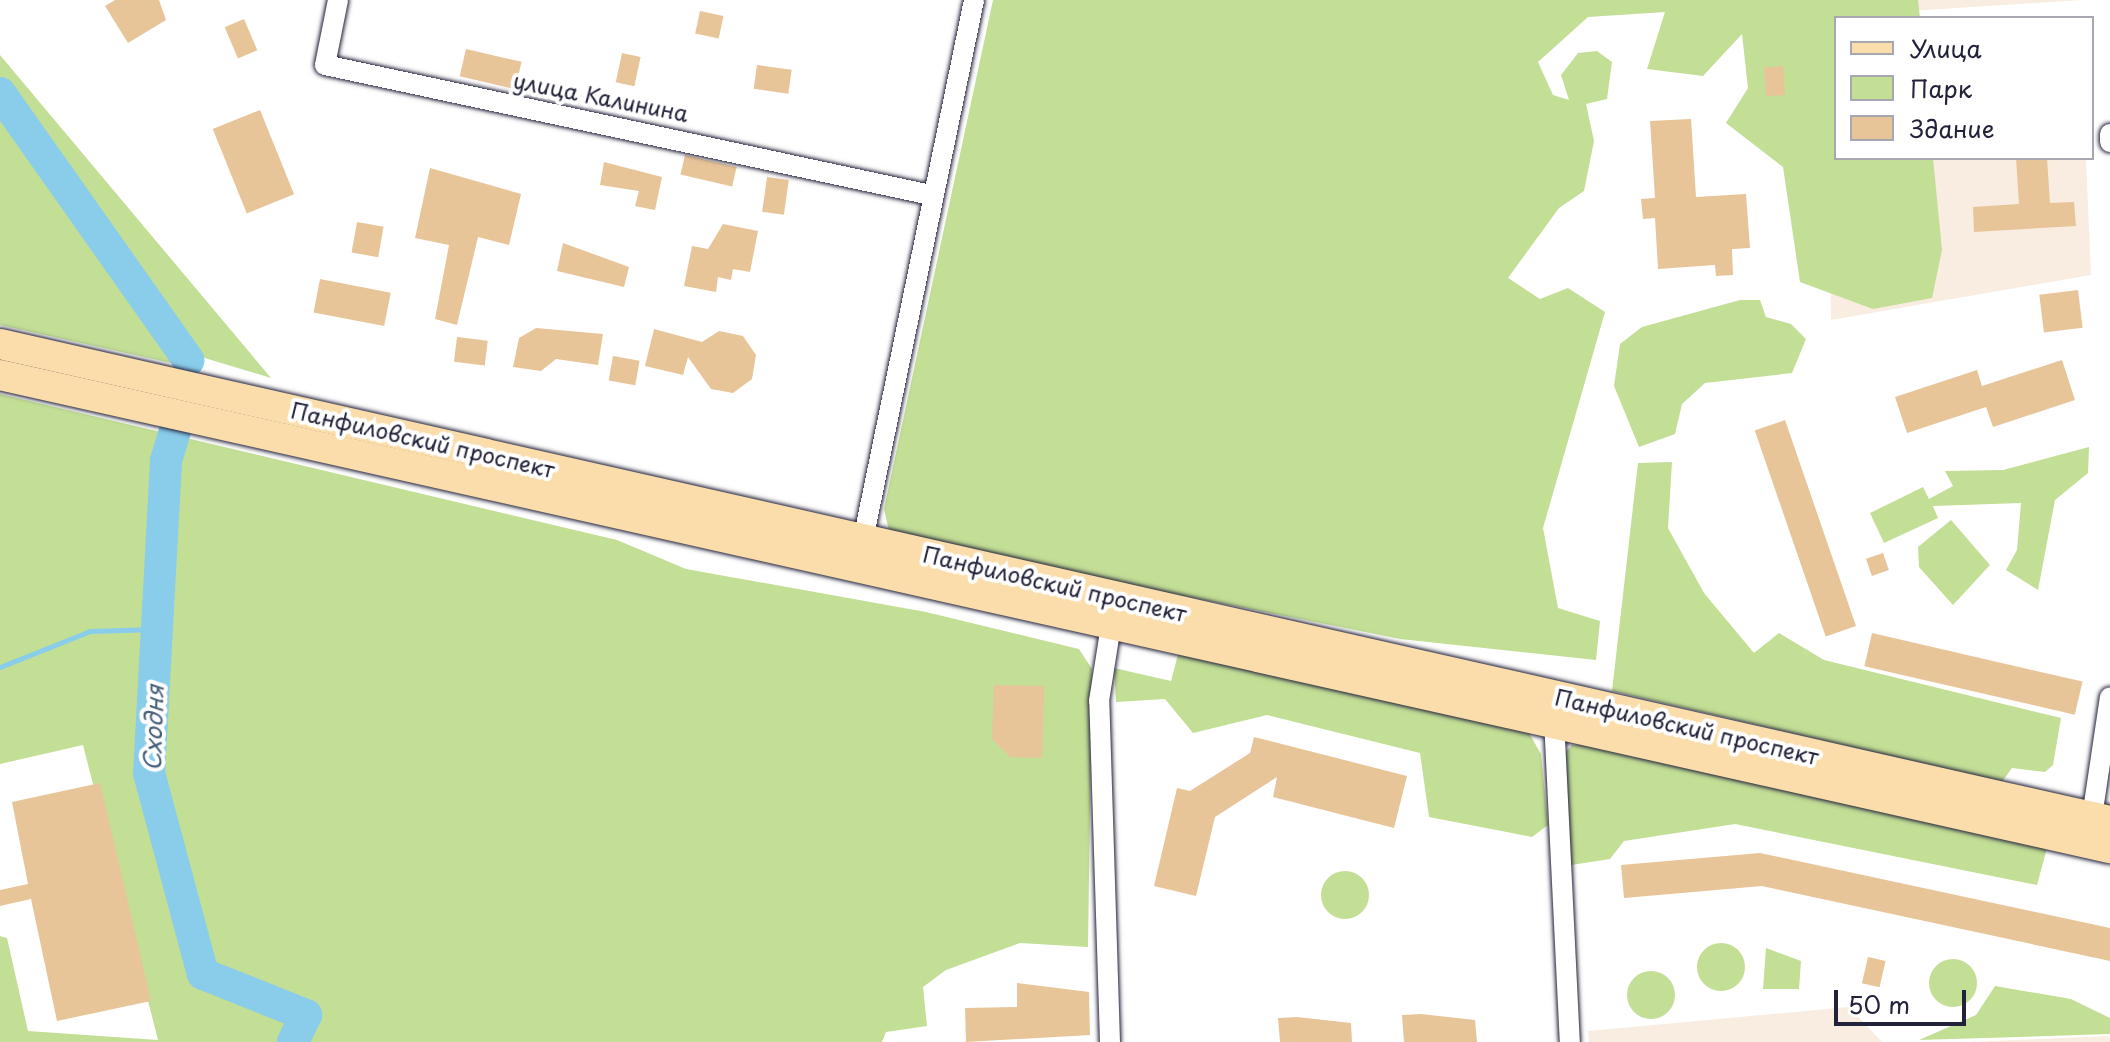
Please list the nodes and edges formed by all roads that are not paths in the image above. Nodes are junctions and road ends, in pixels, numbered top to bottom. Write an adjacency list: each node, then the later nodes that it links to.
1 (338, 0): 5 (street, улица Калинина)
2 (974, 0): 5 (street)
3 (2110, 134): 4 (street)
4 (2110, 142)
5 (931, 195): 8 (street)
6 (0, 344): 8 (main road, Панфиловский проспект)
7 (0, 375): 9 (main road, Панфиловский проспект)
8 (863, 540): 12 (main road, Панфиловский проспект)
9 (1112, 619): 11 (main road, Панфиловский проспект); 14 (street)
10 (2110, 697): 12 (street)
11 (1554, 719): 13 (main road, Панфиловский проспект); 15 (street)
12 (2101, 819)
13 (2110, 848)
14 (1110, 1042)
15 (1570, 1042)

